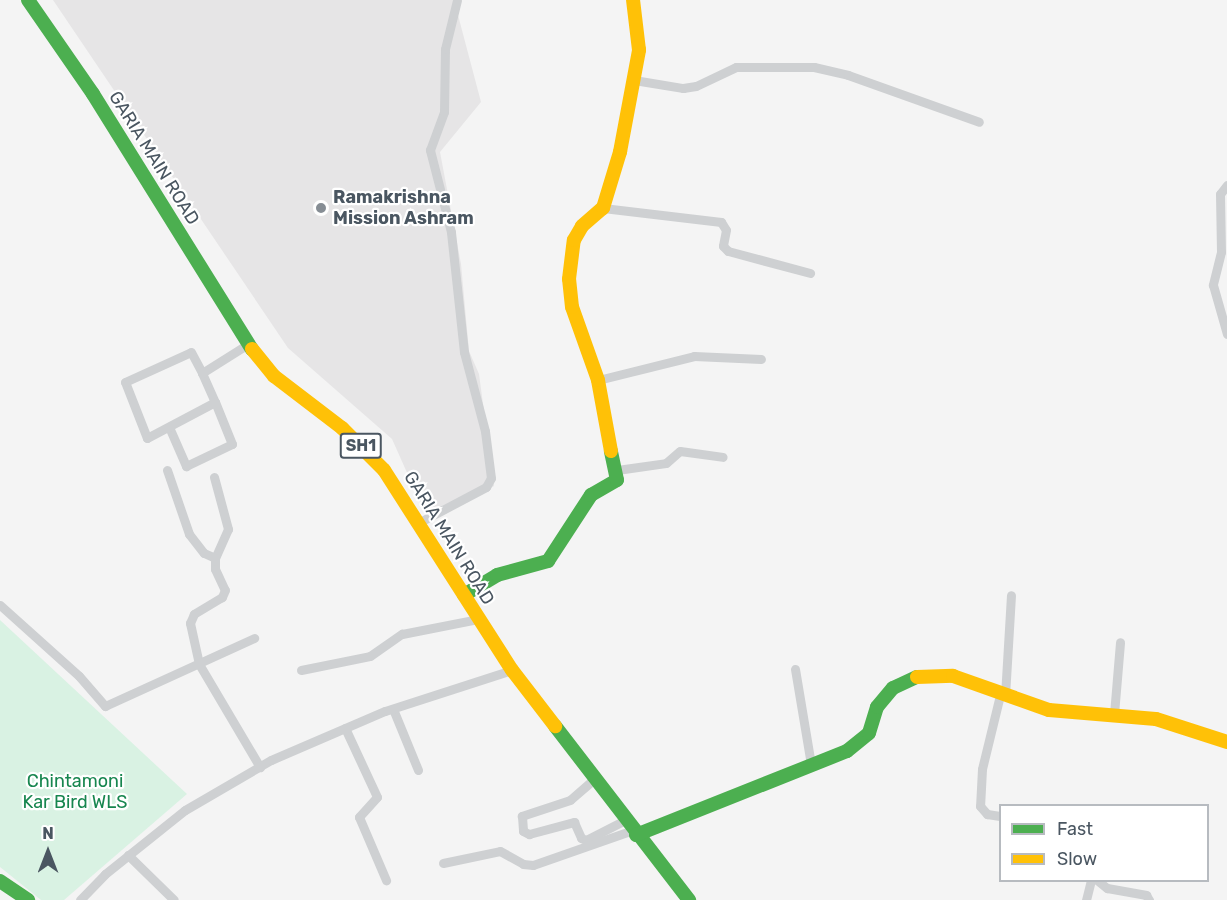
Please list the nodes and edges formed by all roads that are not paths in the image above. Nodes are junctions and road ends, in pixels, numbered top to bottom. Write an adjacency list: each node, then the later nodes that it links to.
1 (28, 0): 10 (street, GARIA MAIN ROAD / SH1)
2 (457, 0): 20 (street)
3 (633, 0): 4 (street)
4 (634, 80): 5 (street); 7 (street)
5 (979, 122)
6 (1227, 185): 9 (street)
7 (603, 208): 8 (street); 13 (street)
8 (810, 273)
9 (1227, 334)
10 (248, 344): 12 (street); 20 (street, GARIA MAIN ROAD / SH1)
11 (760, 359): 13 (street)
12 (202, 373): 14 (street); 15 (street)
13 (598, 380): 18 (street)
14 (215, 402): 15 (street); 15 (street)
15 (170, 427)
16 (723, 457): 18 (street)
17 (167, 470): 21 (street)
18 (617, 470): 22 (street)
19 (214, 477): 21 (street)
20 (418, 523): 22 (street, GARIA MAIN ROAD / SH1)
21 (215, 558): 28 (street)
22 (464, 595): 25 (street, GARIA MAIN ROAD / SH1)
23 (1011, 596): 32 (street)
24 (0, 605): 28 (street)
25 (478, 619): 30 (street); 31 (street, GARIA MAIN ROAD / SH1)
26 (254, 638): 28 (street)
27 (1120, 642): 34 (street)
28 (199, 664): 38 (street)
29 (795, 669): 37 (street)
30 (301, 670)
31 (512, 670): 33 (street); 40 (street, GARIA MAIN ROAD / SH1)
32 (1002, 695): 34 (street); 37 (street); 41 (street)
33 (393, 709): 35 (street); 39 (street)
34 (1114, 714): 36 (street)
35 (345, 728): 38 (street); 45 (street)
36 (1227, 742)
37 (811, 765): 42 (street)
38 (260, 767): 43 (street)
39 (418, 770)
40 (593, 780): 42 (street, GARIA MAIN ROAD / SH1); 42 (street)
41 (999, 816)
42 (631, 828): 44 (street); 52 (street, GARIA MAIN ROAD / SH1)
43 (128, 855): 50 (street); 51 (street)
44 (443, 863)
45 (386, 880)
46 (0, 881): 49 (street)
47 (1090, 882): 53 (street)
48 (1100, 882): 54 (street)
49 (28, 900)
50 (80, 900)
51 (174, 900)
52 (689, 900)
53 (1086, 900)
54 (1149, 900)

